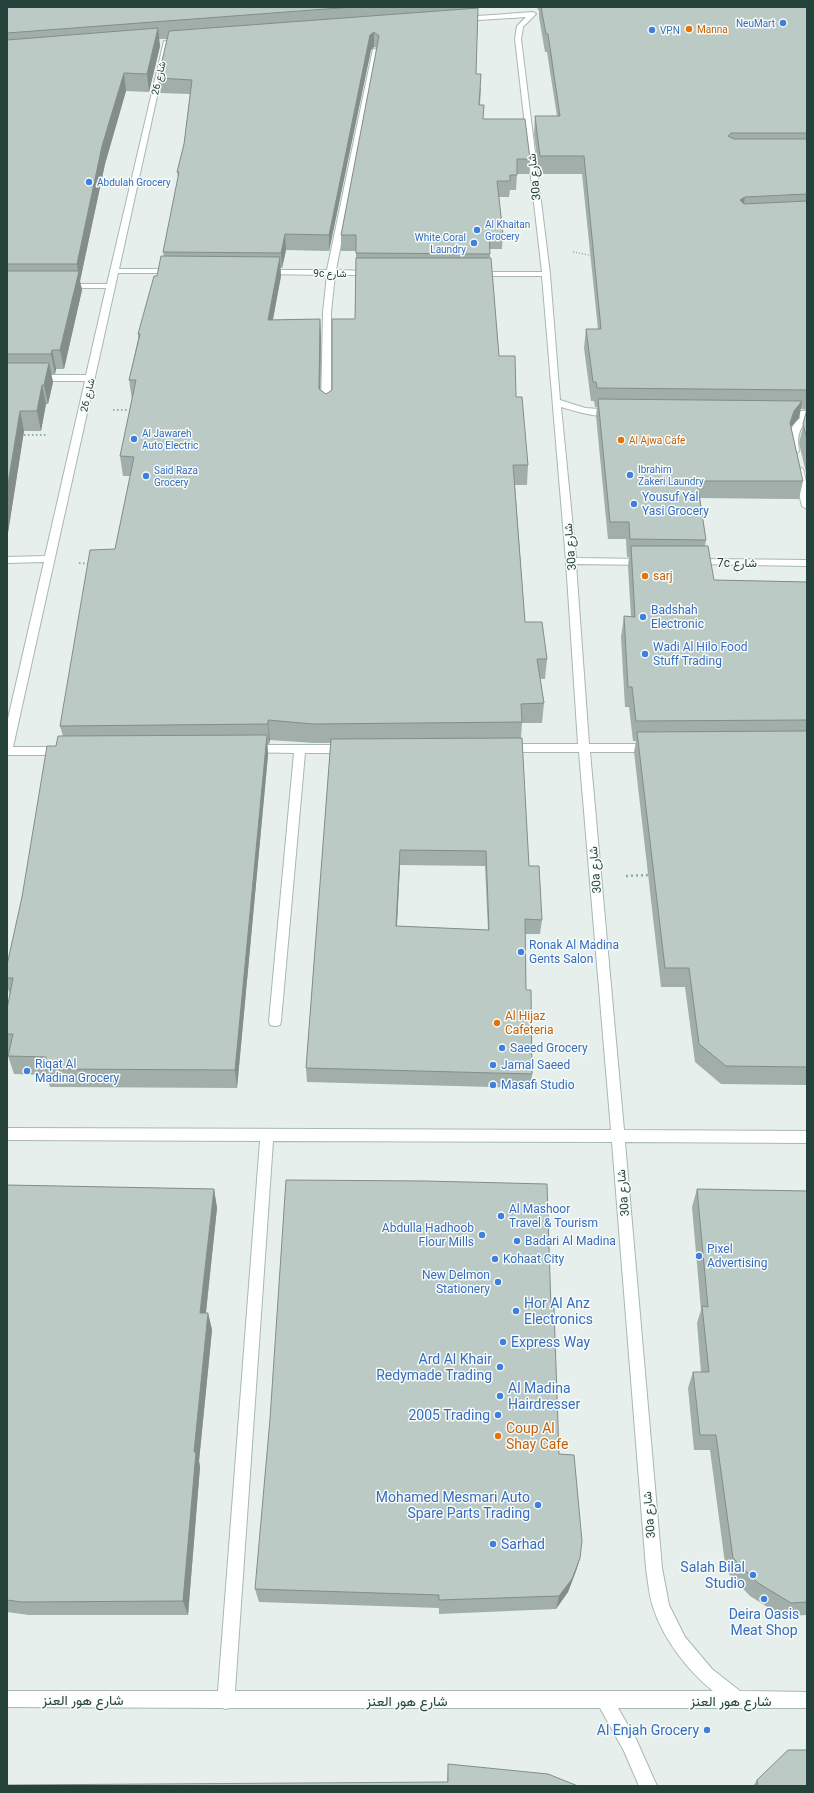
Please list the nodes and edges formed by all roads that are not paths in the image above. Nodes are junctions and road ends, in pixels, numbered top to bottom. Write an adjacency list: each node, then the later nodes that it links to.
1 (456, 20): 10 (street, 30a شارع)
2 (166, 42): 4 (street, شارع 26)
3 (375, 50): 7 (street)
4 (114, 271): 5 (street); 12 (street, شارع 26)
5 (184, 271)
6 (253, 272): 7 (street, 9c شارع)
7 (330, 273): 8 (street, 9c شارع); 16 (street)
8 (378, 273)
9 (466, 274): 10 (street)
10 (546, 274): 15 (street, 30a شارع)
11 (55, 286): 12 (street)
12 (111, 286): 14 (street, شارع 26)
13 (7, 378): 14 (street)
14 (90, 378): 21 (street, شارع 26)
15 (556, 402): 17 (street); 23 (street, 30a شارع)
16 (326, 409)
17 (624, 413)
18 (775, 414): 19 (street)
19 (807, 415): 20 (street)
20 (807, 506)
21 (49, 559): 22 (street); 27 (street, شارع 26)
22 (7, 560)
23 (571, 561): 24 (street); 30 (street, 30a شارع)
24 (658, 562)
25 (681, 562): 26 (street, 7c شارع)
26 (807, 563)
27 (7, 747)
28 (664, 747): 30 (street)
29 (497, 748): 30 (street)
30 (584, 748): 39 (street, 30a شارع)
31 (300, 749): 32 (street); 34 (street); 36 (street)
32 (356, 749)
33 (70, 750): 35 (street)
34 (245, 750)
35 (7, 751)
36 (275, 1021)
37 (7, 1134): 38 (street)
38 (267, 1136): 39 (street); 43 (street)
39 (618, 1137): 40 (street); 45 (street, 30a شارع)
40 (807, 1137)
41 (7, 1700): 43 (street, شارع هور العنز)
42 (807, 1700): 45 (street, شارع هور العنز)
43 (226, 1701): 44 (street, شارع هور العنز)
44 (605, 1701): 45 (street, شارع هور العنز); 46 (street)
45 (739, 1701)
46 (648, 1786)

